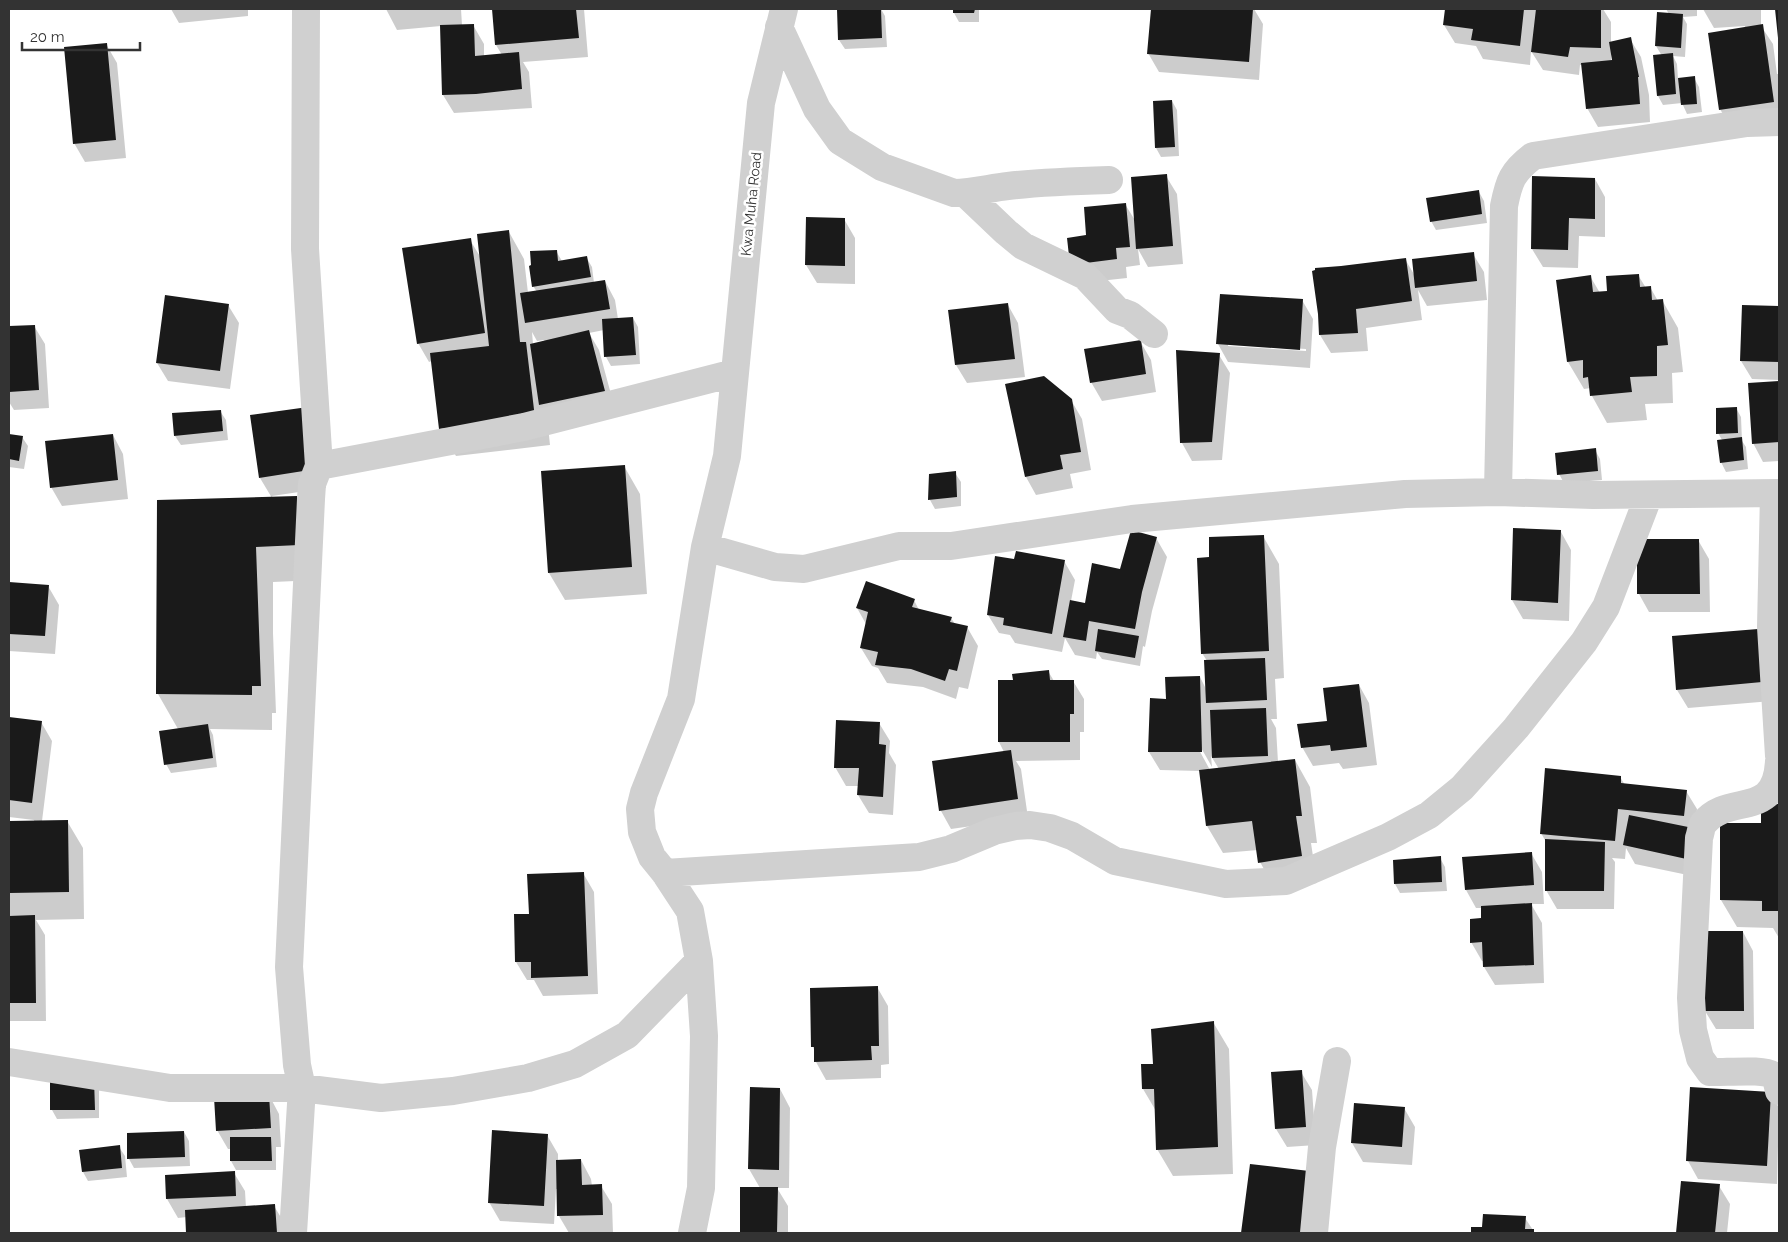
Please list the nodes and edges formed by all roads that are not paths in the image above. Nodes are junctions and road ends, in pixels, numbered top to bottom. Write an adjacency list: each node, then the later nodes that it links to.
1 (306, 9): 8 (street)
2 (781, 18): 5 (street); 7 (street, Kwa Muha Road)
3 (1779, 122): 9 (street)
4 (1109, 180): 5 (street)
5 (965, 193): 6 (street)
6 (1154, 334)
7 (734, 373): 8 (street); 12 (street, Kwa Muha Road)
8 (319, 466): 20 (street)
9 (1498, 492): 11 (street); 12 (street)
10 (1776, 494): 11 (street); 13 (street)
11 (1649, 495): 16 (street)
12 (705, 547): 16 (street, Kwa Muha Road)
13 (1775, 624): 14 (street)
14 (1779, 756)
15 (1779, 761): 21 (street)
16 (665, 873): 17 (street, Kwa Muha Road)
17 (699, 960): 20 (street); 23 (street, Kwa Muha Road)
18 (1337, 1061): 24 (street)
19 (9, 1062): 20 (street)
20 (302, 1088): 22 (street)
21 (1779, 1091)
22 (294, 1233)
23 (692, 1233)
24 (1314, 1233)

